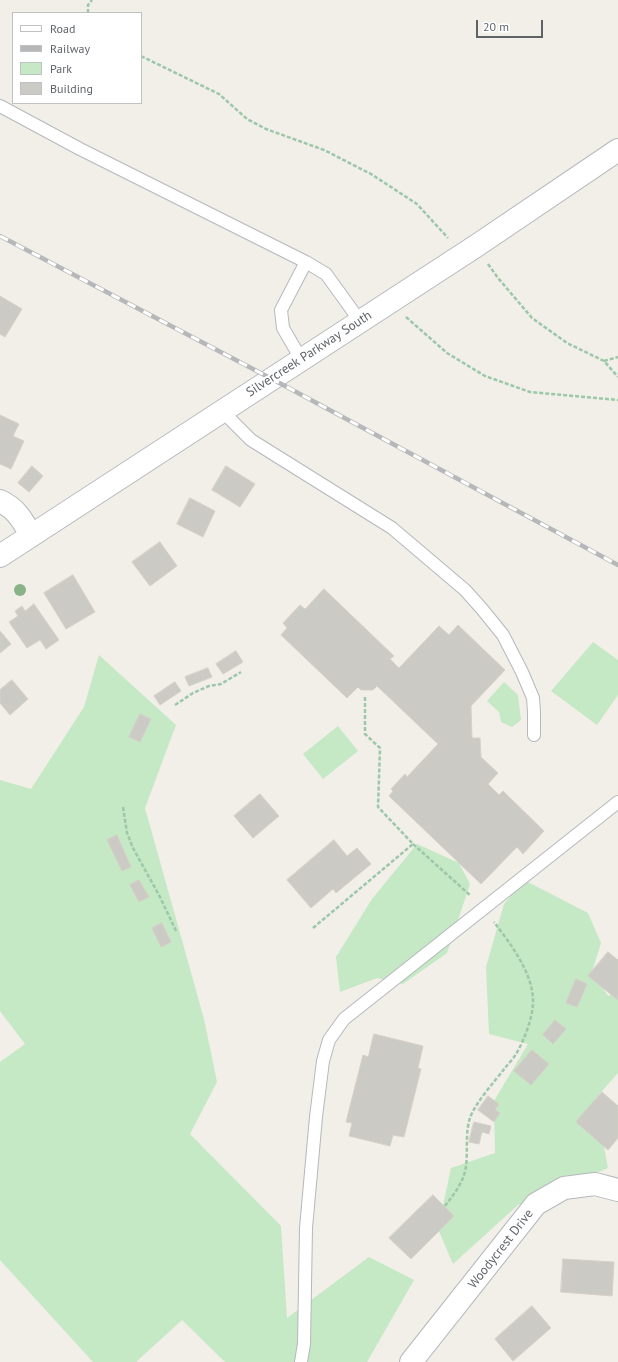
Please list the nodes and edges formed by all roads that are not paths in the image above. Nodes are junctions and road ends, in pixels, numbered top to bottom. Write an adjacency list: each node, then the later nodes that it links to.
1 (0, 106): 3 (lane)
2 (618, 150): 4 (street, Silvercreek Parkway South)
3 (306, 262): 4 (lane); 5 (lane)
4 (360, 321): 5 (street, Silvercreek Parkway South)
5 (301, 360): 6 (street, Silvercreek Parkway South)
6 (222, 411): 8 (street, Silvercreek Parkway South); 10 (lane)
7 (0, 501): 8 (street)
8 (31, 535): 9 (street, Silvercreek Parkway South)
9 (0, 556)
10 (534, 734)
11 (618, 802): 13 (lane)
12 (618, 1190): 14 (street, Woodycrest Drive)
13 (301, 1362)
14 (411, 1362)

